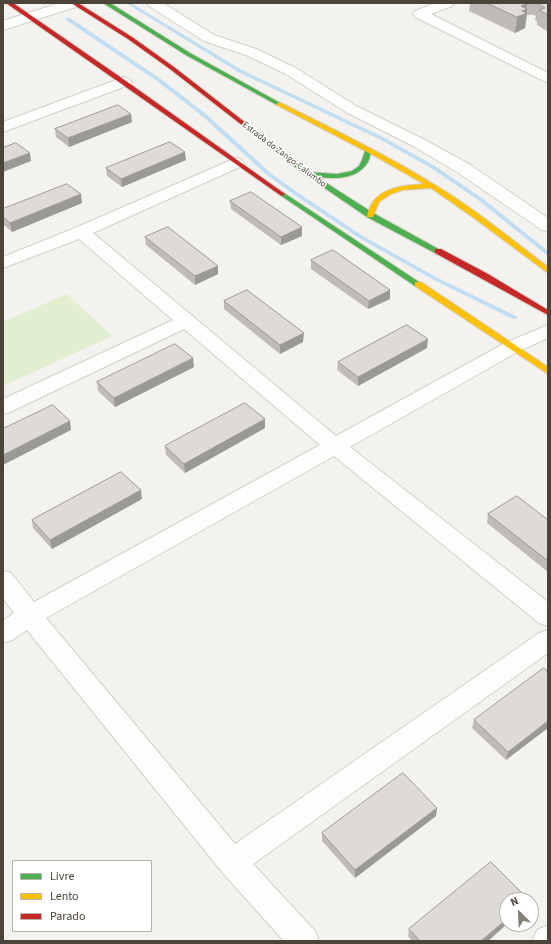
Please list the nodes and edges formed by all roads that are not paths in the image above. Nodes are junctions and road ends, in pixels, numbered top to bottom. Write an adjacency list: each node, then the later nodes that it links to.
1 (9, 3): 6 (main road)
2 (74, 3): 6 (street); 13 (main road, Estrada do Zango-Calumbo)
3 (106, 3): 11 (main road)
4 (154, 3): 16 (street)
5 (447, 3): 8 (street)
6 (30, 17): 7 (street); 9 (main road)
7 (3, 26)
8 (548, 79)
9 (124, 82): 10 (street); 12 (main road)
10 (3, 127)
11 (368, 149): 13 (main road); 14 (main road)
12 (236, 163): 17 (street); 23 (main road)
13 (306, 173): 15 (main road, Estrada do Zango-Calumbo)
14 (432, 186): 15 (main road); 19 (main road)
15 (370, 215): 20 (main road, Estrada do Zango-Calumbo)
16 (548, 226)
17 (81, 232): 18 (street); 21 (street)
18 (3, 263)
19 (548, 271)
20 (548, 313)
21 (186, 321): 25 (street); 26 (street)
22 (548, 331): 23 (street)
23 (512, 347): 24 (main road); 26 (street)
24 (548, 371)
25 (3, 407)
26 (335, 446): 28 (street); 29 (street)
27 (3, 580): 28 (street)
28 (30, 616): 30 (street); 32 (street)
29 (548, 616)
30 (3, 633)
31 (548, 640): 32 (street)
32 (232, 862): 33 (street)
33 (304, 941)

